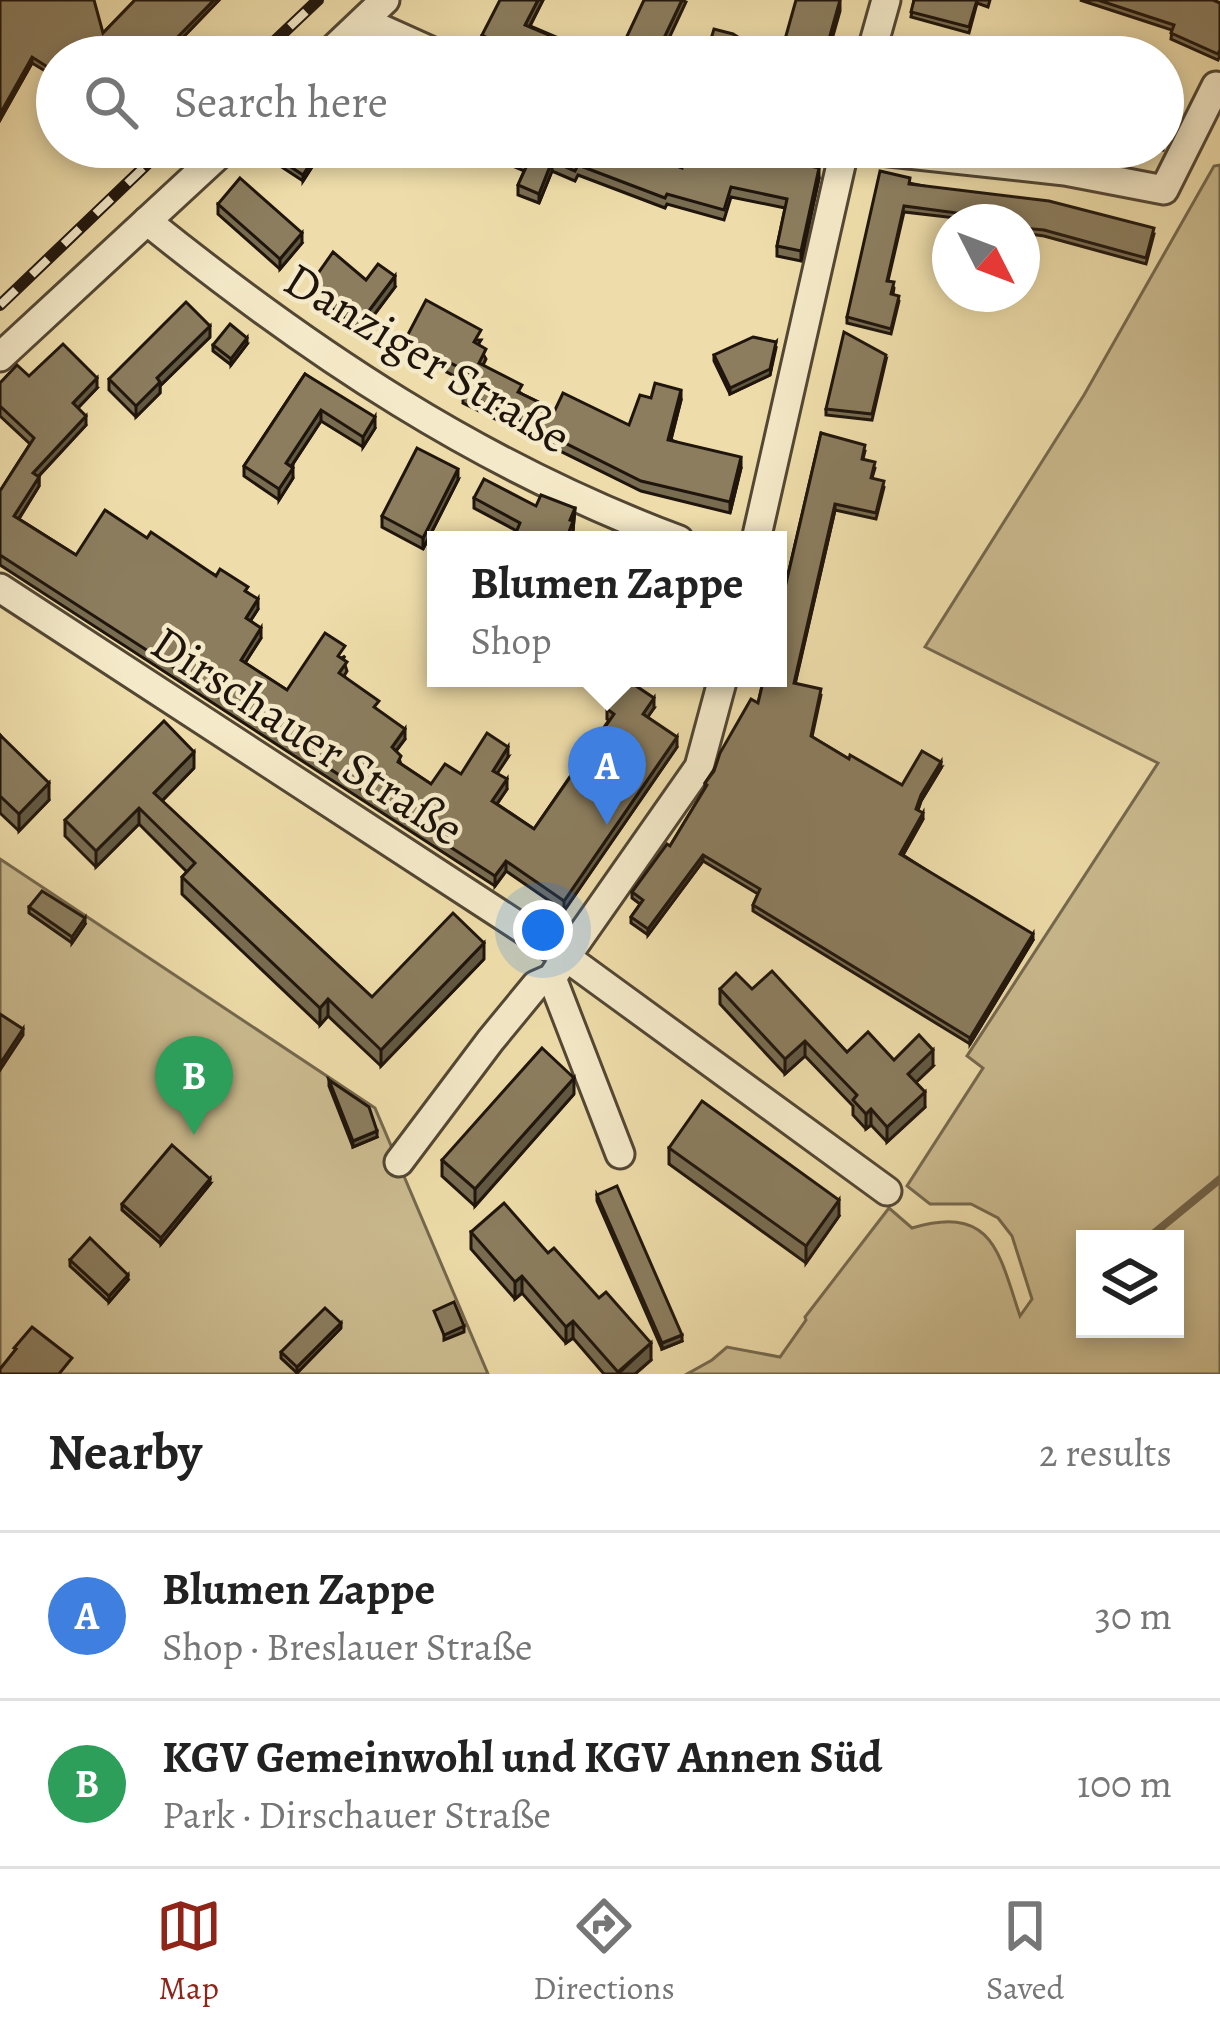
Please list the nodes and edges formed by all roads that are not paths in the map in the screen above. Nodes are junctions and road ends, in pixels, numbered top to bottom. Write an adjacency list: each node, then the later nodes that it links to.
1 (385, 0): 3 (street)
2 (886, 0): 6 (street)
3 (364, 22): 4 (street); 5 (street)
4 (349, 36)
5 (396, 36)
6 (876, 36)
7 (1216, 86): 8 (street)
8 (1184, 149)
9 (204, 168): 13 (street)
10 (839, 168): 16 (street)
11 (1037, 168): 12 (street)
12 (1174, 168)
13 (147, 221): 14 (street); 15 (street, Danziger Straße)
14 (0, 357)
15 (656, 531)
16 (758, 531)
17 (0, 588): 19 (street, Dirschauer Straße)
18 (721, 687): 19 (street)
19 (559, 968): 20 (street); 21 (street); 22 (street, Dirschauer Straße)
20 (620, 1154)
21 (399, 1162)
22 (886, 1191)

